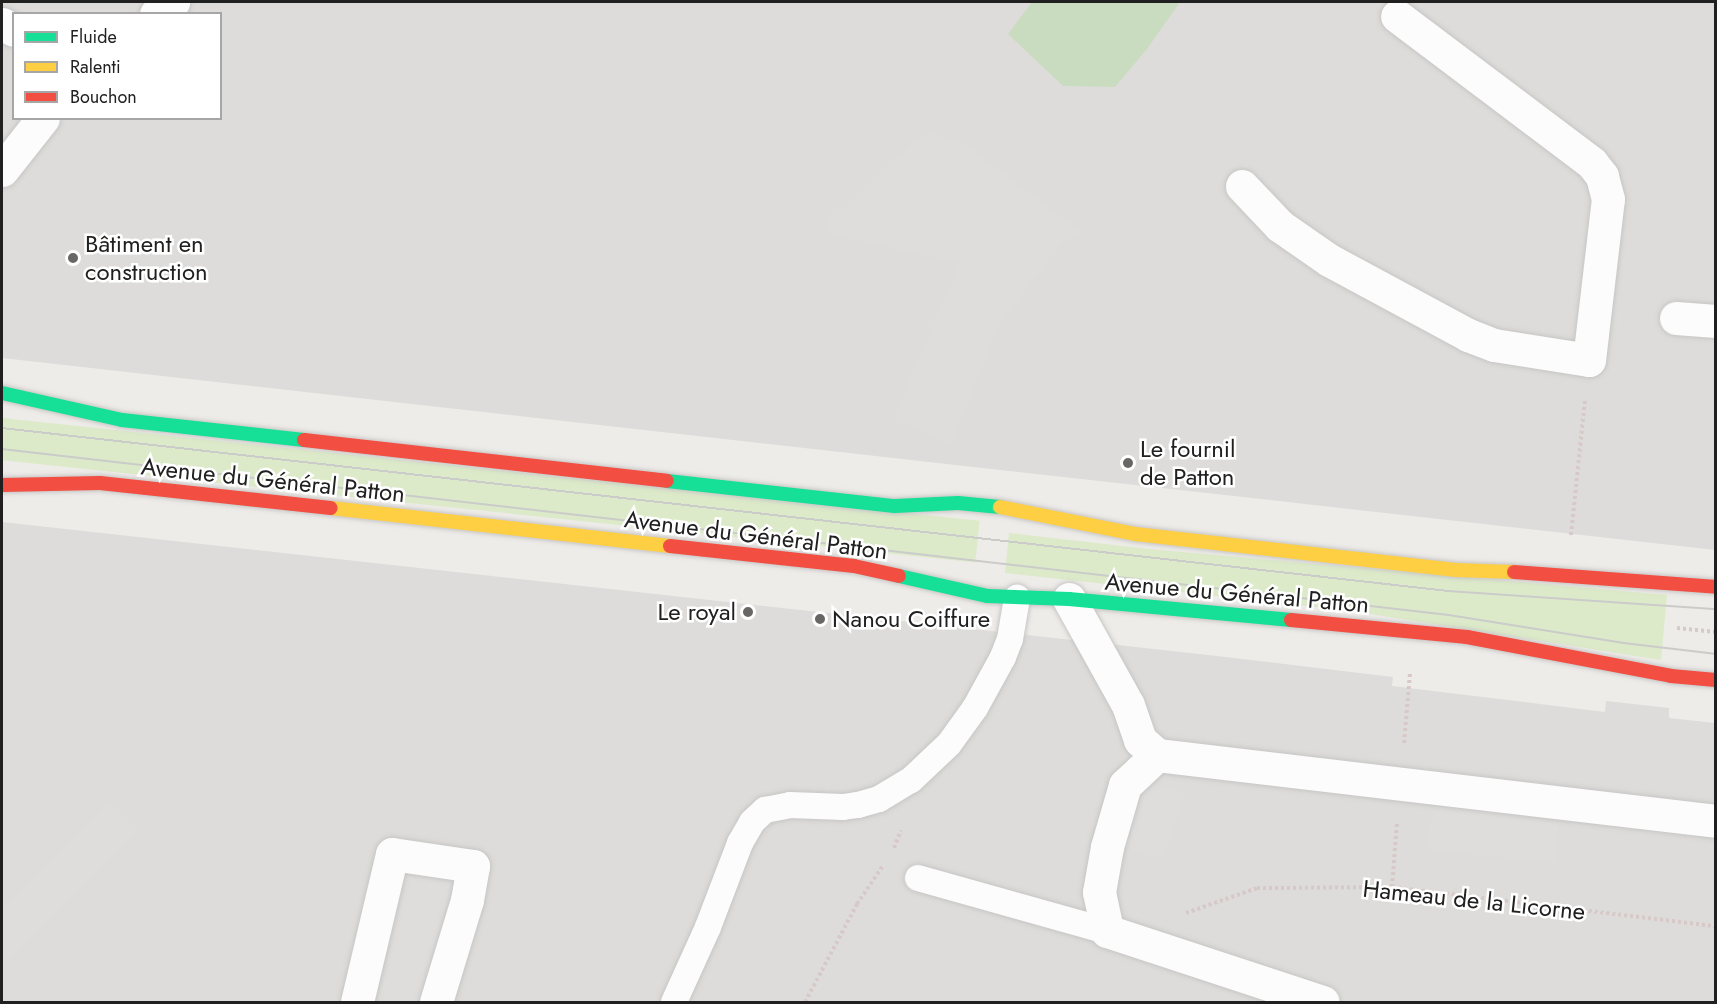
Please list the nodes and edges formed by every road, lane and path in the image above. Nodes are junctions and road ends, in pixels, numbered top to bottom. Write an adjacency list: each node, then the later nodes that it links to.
1 (172, 2): 2 (street)
2 (159, 12)
3 (1397, 16): 9 (street)
4 (41, 120): 5 (street)
5 (2, 170)
6 (1242, 186): 9 (street)
7 (1676, 318): 8 (street)
8 (1716, 321)
9 (1589, 360): 12 (path)
10 (2, 393): 12 (street, Avenue du Général Patton)
11 (2, 485): 14 (street, Avenue du Général Patton)
12 (1567, 574): 13 (street, Avenue du Général Patton)
13 (1716, 586)
14 (1017, 598): 15 (street, Avenue du Général Patton); 22 (lane)
15 (1069, 599): 20 (street, Avenue du Général Patton); 21 (street)
16 (1678, 621): 17 (path)
17 (1677, 628): 18 (path); 19 (path)
18 (1716, 632)
19 (1676, 634)
20 (1716, 680)
21 (1157, 755): 23 (street); 28 (street)
22 (903, 784): 24 (path); 32 (lane)
23 (1716, 821)
24 (890, 854)
25 (883, 864): 33 (path)
26 (918, 878): 28 (lane)
27 (1716, 926): 29 (path, Hameau de la Licorne)
28 (1107, 931): 29 (street)
29 (1137, 943): 34 (street)
30 (357, 1002): 31 (street)
31 (436, 1002)
32 (674, 1002)
33 (804, 1002)
34 (1323, 1002)

